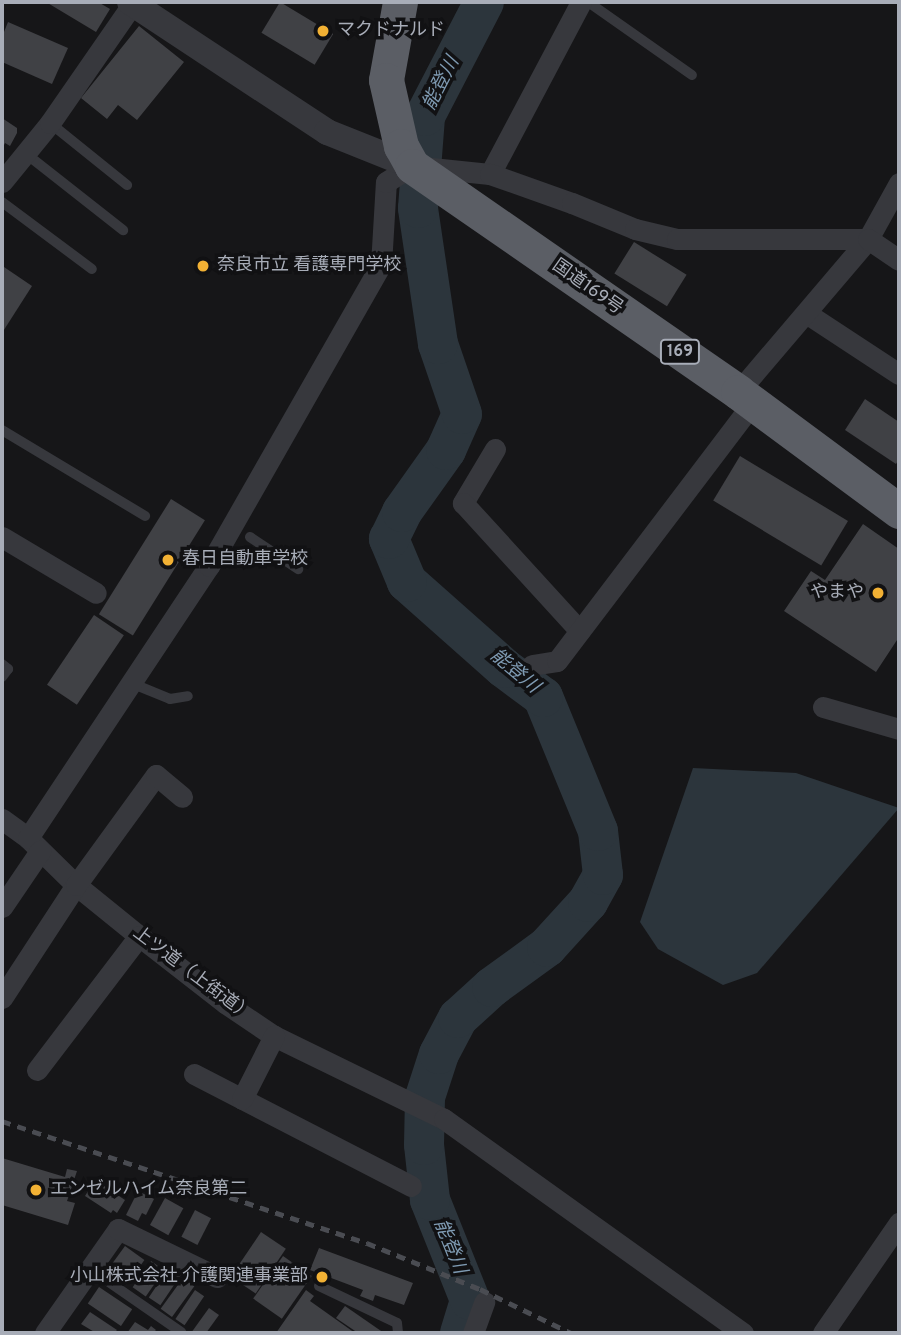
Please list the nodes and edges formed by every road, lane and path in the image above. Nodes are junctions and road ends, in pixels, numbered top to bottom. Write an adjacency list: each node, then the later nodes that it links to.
1 (131, 2): 6 (street); 8 (street)
2 (400, 2): 8 (highway)
3 (581, 2): 9 (street)
4 (588, 2): 5 (lane)
5 (692, 75)
6 (50, 122): 7 (street); 11 (lane)
7 (25, 153): 12 (street); 13 (lane)
8 (412, 166): 9 (street); 19 (highway, 国道169号 / 169); 32 (street)
9 (490, 174): 14 (street)
10 (899, 183): 14 (street)
11 (127, 185)
12 (2, 186): 16 (lane)
13 (122, 230)
14 (868, 239): 15 (street); 17 (street)
15 (899, 260)
16 (92, 269)
17 (806, 313): 18 (street); 19 (street)
18 (899, 374)
19 (745, 398): 22 (highway, 国道169号 / 169); 28 (street)
20 (2, 430): 23 (lane)
21 (495, 449): 28 (street)
22 (899, 511)
23 (145, 516)
24 (2, 537): 27 (street)
25 (250, 537): 26 (lane)
26 (298, 569)
27 (96, 593)
28 (580, 631): 30 (street)
29 (2, 664): 31 (lane)
30 (531, 665)
31 (2, 677)
32 (131, 683): 33 (lane); 38 (street)
33 (188, 696)
34 (823, 707): 35 (street)
35 (899, 729)
36 (182, 797): 39 (street)
37 (2, 819): 38 (street, 上ツ道（上街道）)
38 (34, 845): 39 (street, 上ツ道（上街道）); 40 (street)
39 (76, 885): 41 (street, 上ツ道（上街道）); 42 (street)
40 (2, 907)
41 (138, 936): 43 (street, 上ツ道（上街道）); 44 (street)
42 (2, 998)
43 (274, 1036): 46 (street); 58 (street, 上ツ道（上街道）)
44 (37, 1070)
45 (194, 1074): 46 (street)
46 (242, 1099): 47 (street)
47 (411, 1185)
48 (899, 1223): 49 (street)
49 (893, 1245): 59 (street)
50 (90, 1269): 51 (street); 54 (lane); 55 (street)
51 (218, 1277)
52 (319, 1286): 56 (lane)
53 (484, 1301): 57 (street)
54 (181, 1332)
55 (45, 1333)
56 (398, 1333)
57 (473, 1333)
58 (743, 1333)
59 (823, 1333)

